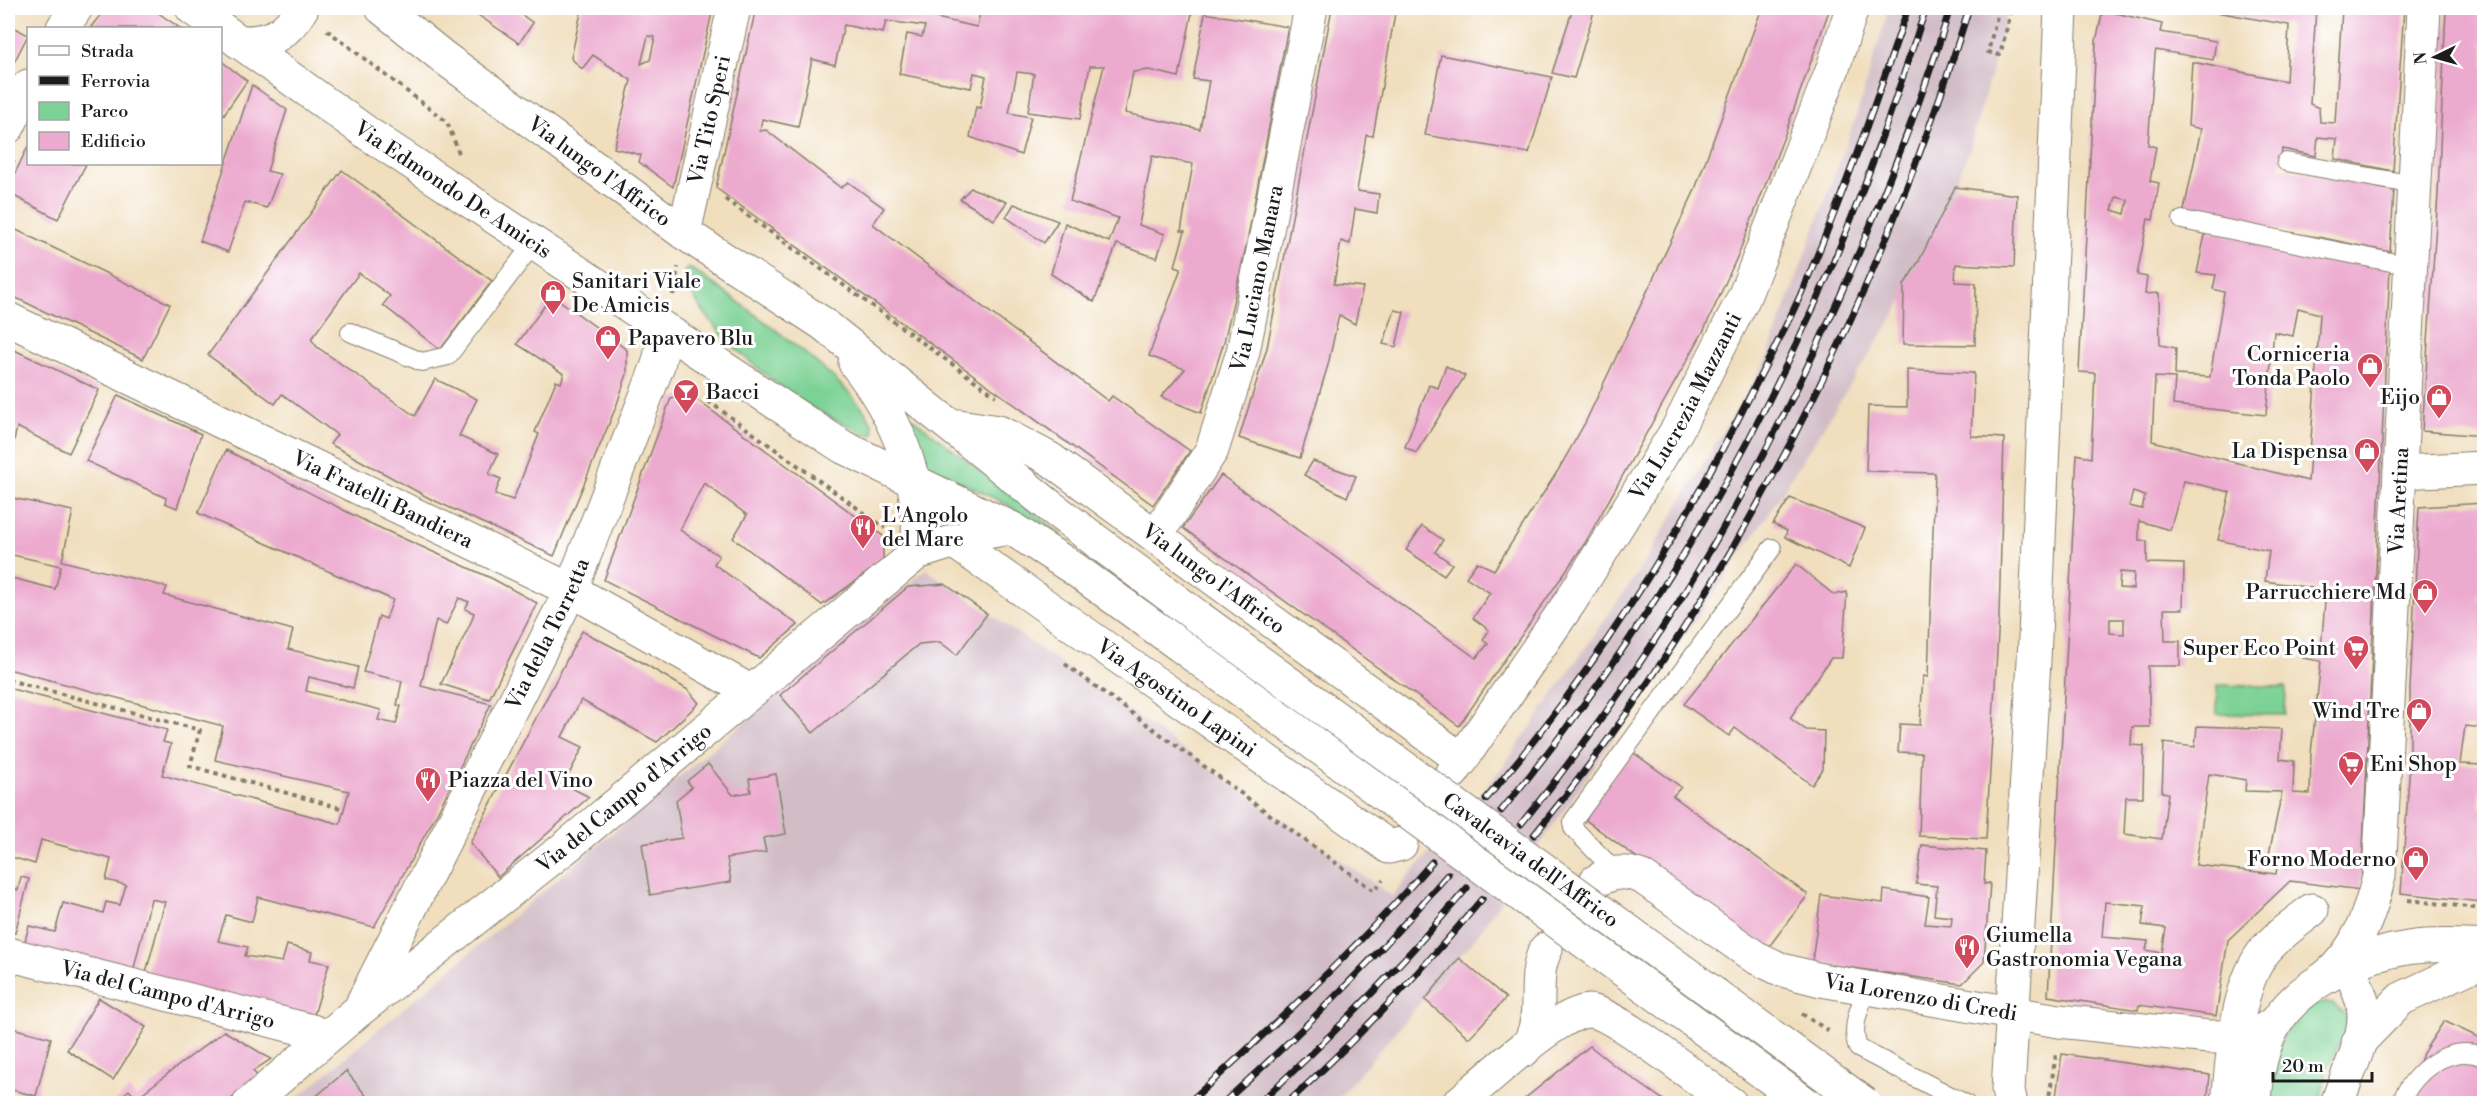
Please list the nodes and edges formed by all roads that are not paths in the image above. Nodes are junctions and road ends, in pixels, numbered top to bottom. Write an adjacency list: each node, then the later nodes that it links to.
1 (76, 8): 10 (street)
2 (192, 8): 11 (street, Via Edmondo De Amicis)
3 (301, 8): 13 (street)
4 (382, 8): 19 (street, Via lungo l'Affrico)
5 (734, 8): 19 (street, Via Tito Speri)
6 (1311, 8): 31 (street, Via Luciano Manara)
7 (1852, 8): 39 (street, Via Lucrezia Mazzanti)
8 (2061, 8): 50 (street)
9 (2424, 8): 17 (street, Via Aretina)
10 (64, 27)
11 (218, 27)
12 (222, 30): 13 (street, Via Edmondo De Amicis)
13 (239, 42): 20 (street, Via Edmondo De Amicis)
14 (27, 88): 15 (street)
15 (8, 127)
16 (2286, 162): 17 (lane)
17 (2415, 185): 21 (street, Via Aretina)
18 (2182, 220): 21 (lane)
19 (684, 234): 23 (street, Via lungo l'Affrico)
20 (533, 244): 24 (lane); 25 (street, Via Edmondo De Amicis)
21 (2411, 266): 28 (street, Via Aretina)
22 (8, 319): 35 (street, Via Fratelli Bandiera)
23 (822, 323): 26 (street, Via lungo l'Affrico); 29 (street, Via lungo l'Affrico)
24 (350, 332)
25 (666, 332): 29 (street, Via Edmondo De Amicis); 35 (street, Via della Torretta)
26 (951, 425): 31 (street, Via lungo l'Affrico); 36 (street, Via lungo l'Affrico)
27 (2484, 468): 28 (street)
28 (2400, 472): 47 (street, Via Aretina)
29 (912, 479): 30 (street, Via Edmondo De Amicis); 34 (street)
30 (1011, 528): 32 (street, Via del Campo d'Arrigo); 37 (street, Via Edmondo De Amicis)
31 (1157, 534): 39 (street, Via lungo l'Affrico)
32 (953, 541): 34 (street, Via del Campo d'Arrigo); 40 (street, Via Agostino Lapini)
33 (1772, 548): 41 (lane)
34 (917, 553): 38 (street, Via del Campo d'Arrigo)
35 (570, 590): 38 (street, Via Fratelli Bandiera); 49 (street, Via della Torretta)
36 (1198, 616): 62 (street, Cavalcavia dell'Affrico, bridge)
37 (1178, 644): 61 (street, Cavalcavia dell'Affrico, bridge)
38 (750, 691): 49 (street, Via del Campo d'Arrigo)
39 (1458, 766)
40 (1394, 858)
41 (1606, 877): 48 (street, Via Lorenzo di Credi)
42 (2312, 910): 53 (street)
43 (2484, 947): 47 (street)
44 (1546, 948): 55 (street)
45 (8, 954): 52 (street, Via del Campo d'Arrigo)
46 (2484, 960): 54 (street)
47 (2337, 971): 51 (street); 54 (street)
48 (1867, 988): 50 (street, Via Lorenzo di Credi); 63 (lane)
49 (358, 1011): 52 (street, Via del Campo d'Arrigo)
50 (2015, 1012): 53 (street, Via Lorenzo di Credi); 57 (street)
51 (2274, 1023): 53 (street, Via Lorenzo di Credi); 65 (street)
52 (327, 1037): 58 (street, Via del Campo d'Arrigo)
53 (2236, 1038): 64 (street)
54 (2358, 1043): 66 (street)
55 (1523, 1051): 59 (street); 60 (street)
56 (2484, 1058): 67 (lane)
57 (2006, 1095)
58 (249, 1104)
59 (1458, 1104)
60 (1731, 1104)
61 (1806, 1104)
62 (1866, 1104)
63 (1966, 1104)
64 (2228, 1104)
65 (2255, 1104)
66 (2337, 1104)
67 (2400, 1104)

